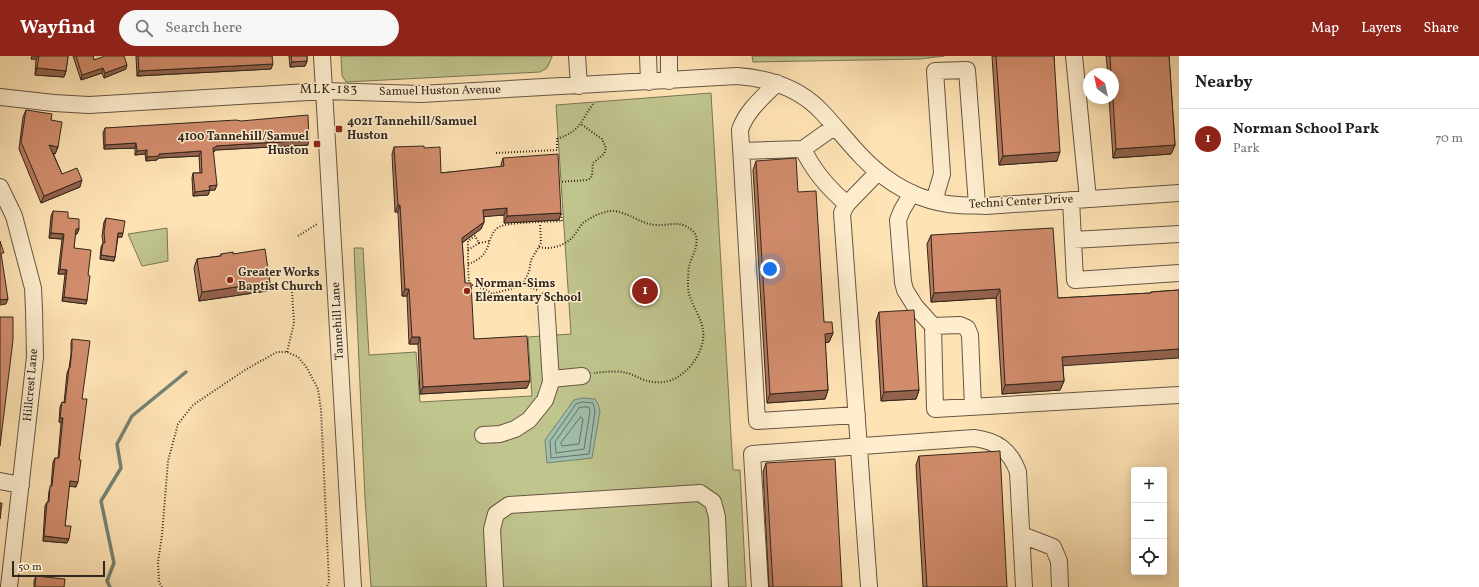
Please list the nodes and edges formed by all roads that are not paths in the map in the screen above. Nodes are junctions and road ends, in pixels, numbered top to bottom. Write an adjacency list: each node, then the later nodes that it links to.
1 (322, 56): 11 (street, Tannehill Lane)
2 (577, 56): 10 (street)
3 (648, 56): 8 (street)
4 (669, 56): 7 (street)
5 (1074, 56): 20 (street)
6 (737, 76): 7 (street, Samuel Huston Avenue); 9 (street, Techni Center Drive)
7 (669, 81): 8 (street, Samuel Huston Avenue)
8 (649, 82): 10 (street, Samuel Huston Avenue)
9 (777, 84): 13 (street, Techni Center Drive); 15 (street)
10 (579, 86): 11 (street, Samuel Huston Avenue)
11 (325, 91): 12 (street, Samuel Huston Avenue); 41 (street, Tannehill Lane)
12 (0, 97)
13 (834, 126): 14 (street); 16 (street, Techni Center Drive)
14 (803, 148): 15 (street); 23 (street)
15 (742, 151): 34 (street)
16 (878, 172): 18 (street, Techni Center Drive); 23 (street)
17 (0, 187): 38 (street, Hillcrest Lane)
18 (912, 193): 22 (street, Techni Center Drive); 29 (street)
19 (1179, 193): 20 (street, Techni Center Drive)
20 (1088, 199): 21 (street, Techni Center Drive)
21 (1071, 200): 24 (street, Techni Center Drive); 26 (street)
22 (934, 201): 24 (street, Techni Center Drive); 24 (street)
23 (847, 204): 34 (street)
24 (977, 205)
25 (1179, 234): 26 (street)
26 (1073, 240): 27 (street)
27 (1179, 273)
28 (546, 301): 31 (street)
29 (932, 326): 33 (street); 33 (street)
30 (582, 376): 31 (street)
31 (551, 379): 35 (street)
32 (1179, 395): 33 (street)
33 (973, 407)
34 (857, 415): 36 (street)
35 (483, 435)
36 (860, 446): 39 (street); 44 (street); 45 (street)
37 (0, 481): 38 (street)
38 (21, 485): 40 (street, Hillcrest Lane)
39 (1022, 535): 46 (street); 47 (street)
40 (9, 587)
41 (353, 587)
42 (495, 587): 43 (street)
43 (720, 587)
44 (760, 587)
45 (869, 587)
46 (1024, 587)
47 (1060, 587)

